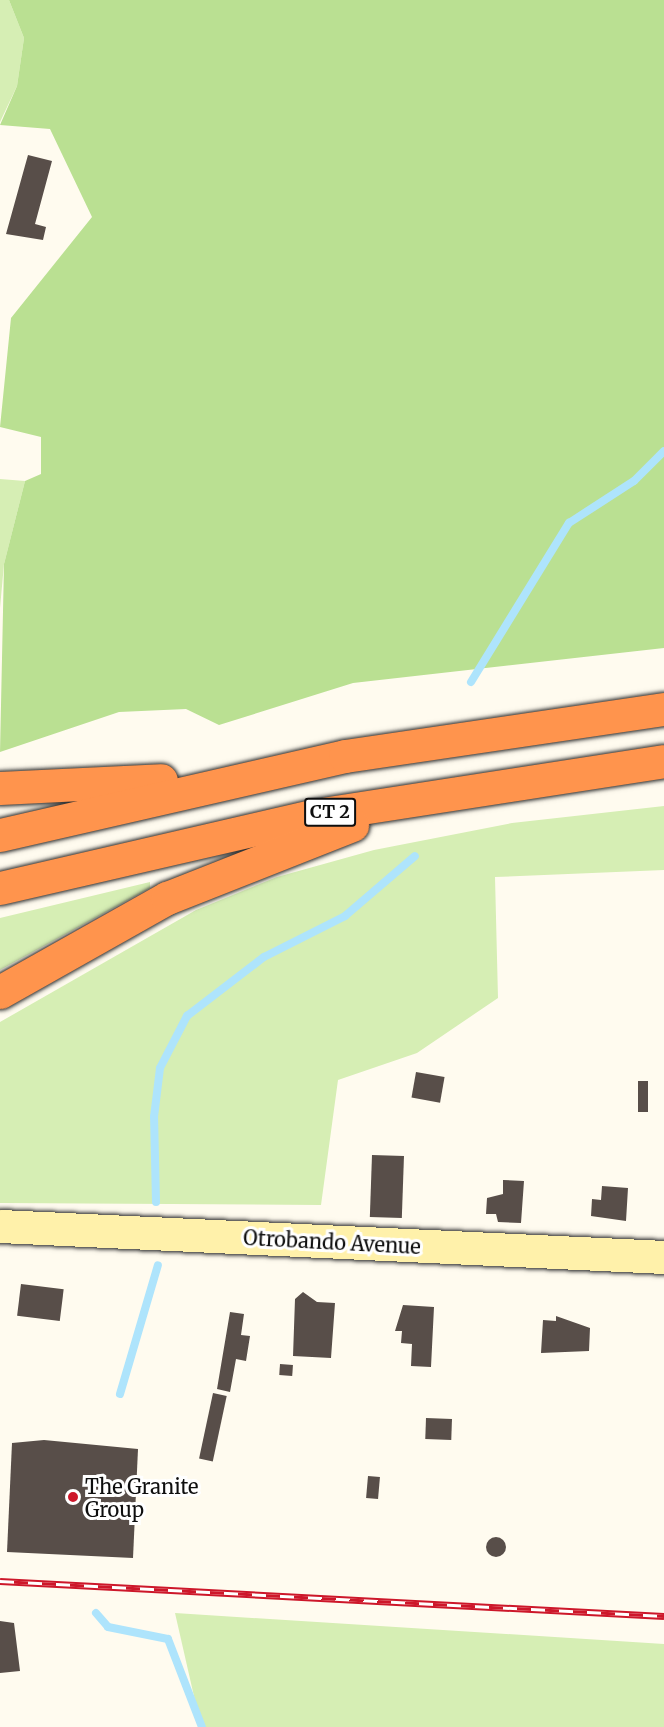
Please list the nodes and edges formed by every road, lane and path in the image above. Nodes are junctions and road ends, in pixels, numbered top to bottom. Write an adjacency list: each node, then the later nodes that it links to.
1 (664, 709): 3 (highway)
2 (664, 761): 4 (highway, CT 2)
3 (249, 775): 5 (highway); 6 (highway)
4 (494, 783): 7 (highway, CT 2); 8 (highway)
5 (0, 788)
6 (0, 835)
7 (0, 888)
8 (0, 992)
9 (0, 1226): 10 (street, Otrobando Avenue)
10 (664, 1257)

